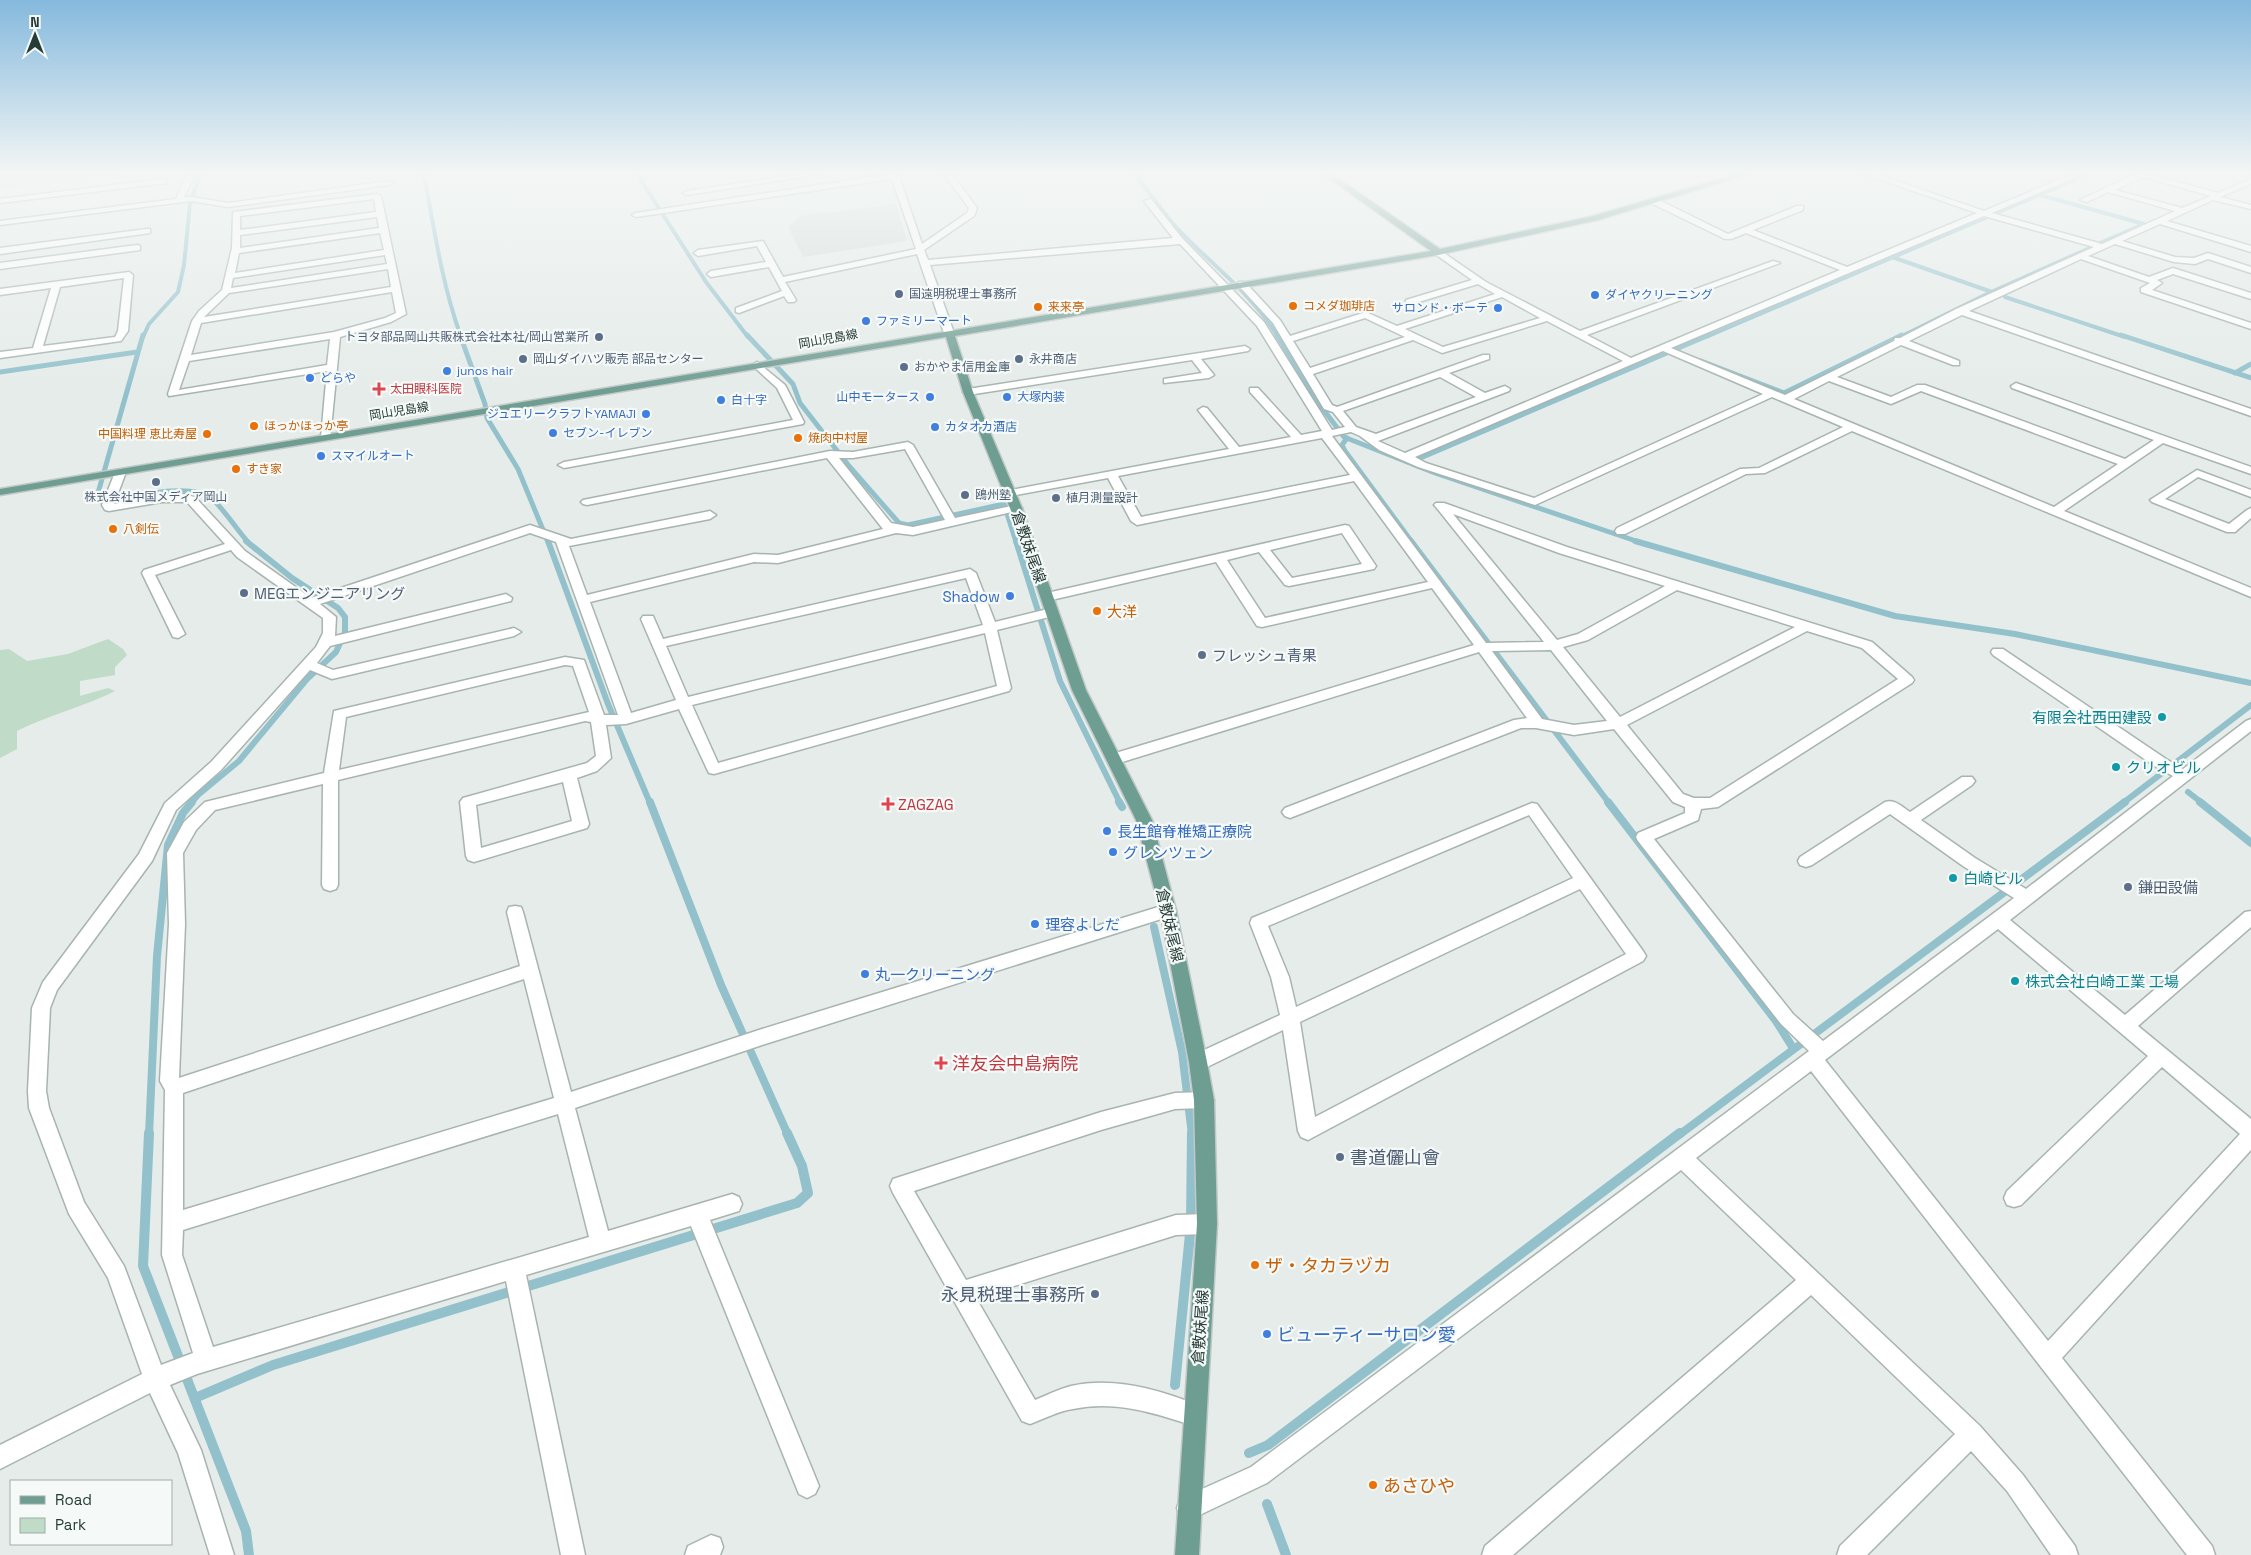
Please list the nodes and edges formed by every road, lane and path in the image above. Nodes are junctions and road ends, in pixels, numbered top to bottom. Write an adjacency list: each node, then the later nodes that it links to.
1 (27, 247): 18 (street)
2 (235, 247): 19 (street)
3 (261, 247): 19 (street)
4 (388, 247): 21 (street)
5 (742, 247): 23 (street)
6 (761, 247): 27 (street)
7 (919, 247): 20 (street)
8 (924, 247): 20 (street)
9 (1106, 247): 25 (street)
10 (1187, 247): 38 (street)
11 (1430, 247): 22 (main road)
12 (1466, 247): 22 (main road, 岡山児島線)
13 (1788, 247): 30 (street)
14 (1905, 247): 30 (street)
15 (2099, 247): 24 (street)
16 (2132, 247): 31 (street)
17 (137, 248): 28 (street)
18 (0, 250)
19 (235, 250): 33 (street)
20 (920, 250): 25 (street); 34 (street)
21 (389, 252): 29 (street); 33 (street)
22 (1438, 252): 36 (street); 38 (main road, 岡山児島線)
23 (698, 253)
24 (2080, 256): 35 (street); 46 (street)
25 (924, 263): 51 (street)
26 (1776, 263): 53 (street)
27 (771, 264): 32 (street); 34 (street)
28 (0, 266)
29 (391, 266): 39 (street); 40 (street)
30 (1848, 270): 59 (street)
31 (2251, 270)
32 (712, 274)
33 (229, 276): 40 (street)
34 (780, 280): 45 (street)
35 (2149, 280): 43 (street); 49 (street)
36 (1482, 283): 42 (street); 44 (street)
37 (56, 284): 41 (street); 58 (street); 58 (street)
38 (1234, 285): 51 (main road, 岡山児島線); 55 (street); 84 (street)
39 (396, 289): 48 (street); 52 (street)
40 (226, 291): 48 (street)
41 (0, 292)
42 (1503, 294): 47 (street); 50 (street)
43 (2251, 296)
44 (1409, 302)
45 (739, 310)
46 (1959, 311): 56 (street); 81 (street)
47 (1548, 318): 53 (street); 54 (street)
48 (197, 321): 63 (street)
49 (2251, 326)
50 (1396, 328): 54 (street); 55 (street)
51 (948, 333): 66 (main road, 岡山児島線); 75 (main road, 倉敷妹尾線)
52 (335, 335): 63 (street); 67 (street)
53 (1579, 335): 64 (street)
54 (1414, 337): 68 (street)
55 (1288, 340): 68 (street)
56 (1898, 340): 65 (street); 70 (street)
57 (1245, 349): 61 (street)
58 (37, 350): 60 (street)
59 (1668, 350): 64 (street); 76 (street)
60 (0, 355)
61 (1194, 357): 71 (street); 75 (street)
62 (1486, 357): 69 (street)
63 (184, 359): 67 (street)
64 (1631, 362): 91 (street)
65 (1956, 362)
66 (756, 366): 86 (main road, 岡山児島線); 92 (street)
67 (332, 367): 86 (street)
68 (1308, 372): 80 (street)
69 (1440, 373): 77 (street); 80 (street)
70 (1828, 377): 78 (street); 93 (street)
71 (1168, 382)
72 (2016, 386): 88 (street)
73 (1505, 389): 77 (street)
74 (1254, 390): 87 (street)
75 (968, 392): 103 (main road, 倉敷妹尾線)
76 (1773, 393): 78 (street); 91 (street)
77 (1484, 397): 85 (street)
78 (1788, 398): 82 (street)
79 (1203, 410): 89 (street)
80 (1337, 410): 83 (street)
81 (2251, 413)
82 (1853, 426): 104 (street); 109 (street)
83 (1348, 430): 84 (street); 85 (street)
84 (1329, 434): 87 (street); 98 (street)
85 (1364, 434): 91 (street)
86 (326, 437): 95 (main road, 岡山児島線)
87 (1299, 439): 89 (street)
88 (2162, 439): 93 (street); 94 (street)
89 (1237, 451): 96 (street)
90 (831, 454): 102 (street); 107 (street); 108 (street)
91 (1412, 459)
92 (564, 464)
93 (2126, 464): 104 (street)
94 (2251, 471)
95 (115, 473): 100 (main road, 岡山児島線); 111 (street)
96 (1111, 474): 98 (street); 103 (street)
97 (2251, 476): 99 (street)
98 (1357, 477): 114 (street)
99 (2236, 488): 101 (street); 105 (street)
100 (0, 492)
101 (2251, 494)
102 (587, 502)
103 (1010, 505): 107 (street); 120 (main road, 倉敷妹尾線)
104 (2056, 511): 116 (street)
105 (2251, 512)
106 (710, 516): 110 (street)
107 (950, 519): 108 (street)
108 (896, 530): 118 (street)
109 (1622, 530)
110 (559, 539): 118 (street); 119 (street)
111 (233, 545): 119 (street); 125 (street)
112 (1262, 548): 112 (street); 113 (street)
113 (1220, 558): 114 (street); 120 (street)
114 (1435, 584): 128 (street)
115 (1675, 586): 122 (street); 129 (street); 129 (street)
116 (2251, 593)
117 (506, 598): 126 (street)
118 (583, 600): 133 (street)
119 (312, 602): 126 (street)
120 (1045, 610): 123 (street); 137 (main road, 倉敷妹尾線)
121 (648, 619): 127 (street)
122 (1806, 626): 135 (street); 142 (street)
123 (990, 627): 127 (street); 132 (street); 132 (street)
124 (514, 632): 131 (street)
125 (178, 634)
126 (329, 642): 131 (street)
127 (658, 644): 132 (street)
128 (1486, 646): 129 (street); 134 (street); 137 (street)
129 (1553, 646): 135 (street)
130 (1998, 652): 138 (street)
131 (315, 667): 176 (street)
132 (684, 703): 133 (street)
133 (613, 720): 139 (street); 140 (street); 140 (street)
134 (1544, 724): 135 (street); 143 (street)
135 (1618, 724): 142 (street)
136 (2251, 724): 138 (street)
137 (1114, 759): 149 (main road, 倉敷妹尾線)
138 (2182, 774): 148 (street)
139 (569, 775): 139 (street)
140 (330, 777): 147 (street); 159 (street)
141 (1968, 781): 144 (street)
142 (1693, 804): 156 (street)
143 (1290, 812)
144 (1910, 820): 145 (street); 148 (street)
145 (1806, 861)
146 (1584, 880): 154 (street); 154 (street); 154 (street)
147 (330, 885)
148 (2021, 895): 152 (street)
149 (1168, 910): 158 (main road, 倉敷妹尾線); 161 (street)
150 (515, 912): 153 (street)
151 (2251, 917): 155 (street)
152 (1998, 920): 155 (street); 156 (street)
153 (530, 970): 159 (street); 161 (street)
154 (1290, 1018): 158 (street)
155 (2125, 1026): 157 (street)
156 (1812, 1046): 164 (street); 174 (street)
157 (2162, 1056): 162 (street); 165 (street)
158 (1198, 1062): 160 (main road, 倉敷妹尾線)
159 (174, 1088): 167 (street)
160 (1191, 1100): 168 (main road, 倉敷妹尾線); 173 (street)
161 (565, 1103): 167 (street); 170 (street)
162 (2251, 1131)
163 (2251, 1136): 174 (street)
164 (1681, 1157): 172 (street); 181 (street)
165 (2014, 1198)
166 (732, 1204): 169 (street)
167 (172, 1223): 175 (street)
168 (1193, 1224): 173 (street); 177 (main road, 倉敷妹尾線)
169 (702, 1225): 170 (street); 180 (street)
170 (600, 1243): 171 (street)
171 (515, 1273): 175 (street); 183 (street)
172 (1811, 1281): 178 (street); 185 (street)
173 (961, 1292): 177 (street)
174 (2047, 1358): 188 (street)
175 (201, 1361): 176 (street)
176 (160, 1377): 179 (street); 182 (street)
177 (1194, 1415): 181 (main road, 倉敷妹尾線)
178 (1972, 1434): 186 (street); 187 (street)
179 (0, 1457)
180 (807, 1486)
181 (1189, 1508): 184 (main road, 倉敷妹尾線)
182 (222, 1555)
183 (573, 1555)
184 (1187, 1555)
185 (1494, 1555)
186 (1848, 1555)
187 (2066, 1555)
188 (2203, 1555)

